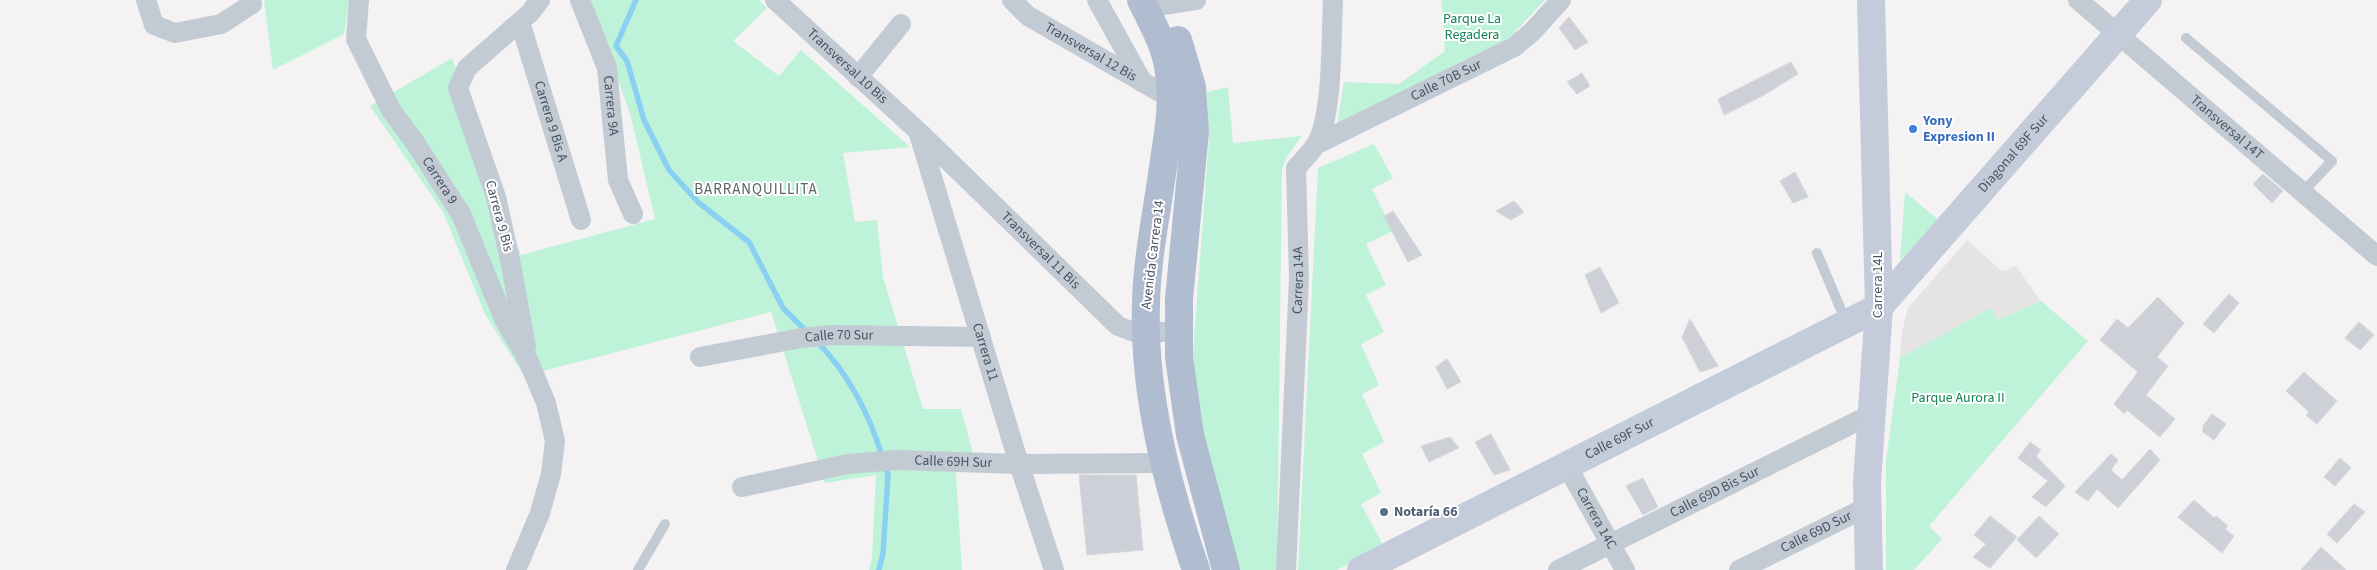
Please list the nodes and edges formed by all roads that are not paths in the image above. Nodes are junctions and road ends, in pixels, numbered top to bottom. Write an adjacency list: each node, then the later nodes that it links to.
1 (146, 0): 14 (street)
2 (359, 0): 36 (street, Carrera 9)
3 (540, 0): 16 (street)
4 (580, 0): 26 (street, Carrera 9A)
5 (775, 0): 20 (street, Transversal 10 Bis)
6 (1012, 0): 21 (street, Transversal 12 Bis)
7 (1097, 0): 21 (street)
8 (1196, 0): 15 (street)
9 (1333, 0): 24 (street, Carrera 14A)
10 (1561, 0): 24 (street, Calle 70B Sur)
11 (1871, 0): 30 (street, Carrera 14L)
12 (2078, 0): 18 (street, Transversal 14T)
13 (2148, 0): 18 (street, Diagonal 69F Sur)
14 (252, 2)
15 (1155, 2): 22 (main road, Avenida Carrera 14); 33 (main road, Avenida Carrera 14)
16 (520, 22): 27 (street, Carrera 9 Bis A); 36 (street, Carrera 9 Bis)
17 (901, 24): 20 (street)
18 (2118, 34): 25 (street, Transversal 14T); 30 (street, Diagonal 69F Sur)
19 (2186, 38): 25 (lane)
20 (858, 77): 23 (street, Transversal 10 Bis)
21 (1143, 83): 22 (street, Transversal 12 Bis)
22 (1172, 99): 32 (main road, Avenida Carrera 14)
23 (919, 132): 32 (street, Transversal 11 Bis); 34 (street, Carrera 11)
24 (1317, 144): 50 (street, Carrera 14A)
25 (2303, 192): 29 (street, Transversal 14T)
26 (633, 214)
27 (581, 220)
28 (1817, 253): 31 (lane)
29 (2377, 256)
30 (1879, 307): 31 (street, Calle 69F Sur); 37 (street, Carrera 14L)
31 (1847, 324): 40 (street, Calle 69F Sur)
32 (1146, 332): 33 (street, Transversal 11 Bis); 38 (main road, Avenida Carrera 14)
33 (1178, 332): 49 (main road, Avenida Carrera 14)
34 (981, 337): 35 (street, Calle 70 Sur); 39 (street, Carrera 11)
35 (700, 357)
36 (528, 362): 45 (street)
37 (1872, 414): 42 (street, Carrera 14L); 44 (street, Calle 69D Bis Sur)
38 (1166, 463): 39 (street, Calle 69H Sur); 48 (main road, Avenida Carrera 14)
39 (1020, 464): 41 (street, Calle 69H Sur); 47 (street, Carrera 11)
40 (1567, 466): 44 (street, Carrera 14C); 51 (street, Calle 69F Sur)
41 (742, 487)
42 (1867, 506): 54 (street, Calle 69D Sur); 55 (street, Carrera 14L)
43 (666, 524): 46 (lane)
44 (1611, 544): 52 (street, Calle 69D Bis Sur); 53 (street, Carrera 14C)
45 (516, 570)
46 (638, 570)
47 (1054, 570)
48 (1196, 570)
49 (1226, 570)
50 (1286, 570)
51 (1361, 570)
52 (1558, 570)
53 (1625, 570)
54 (1740, 570)
55 (1869, 570)

